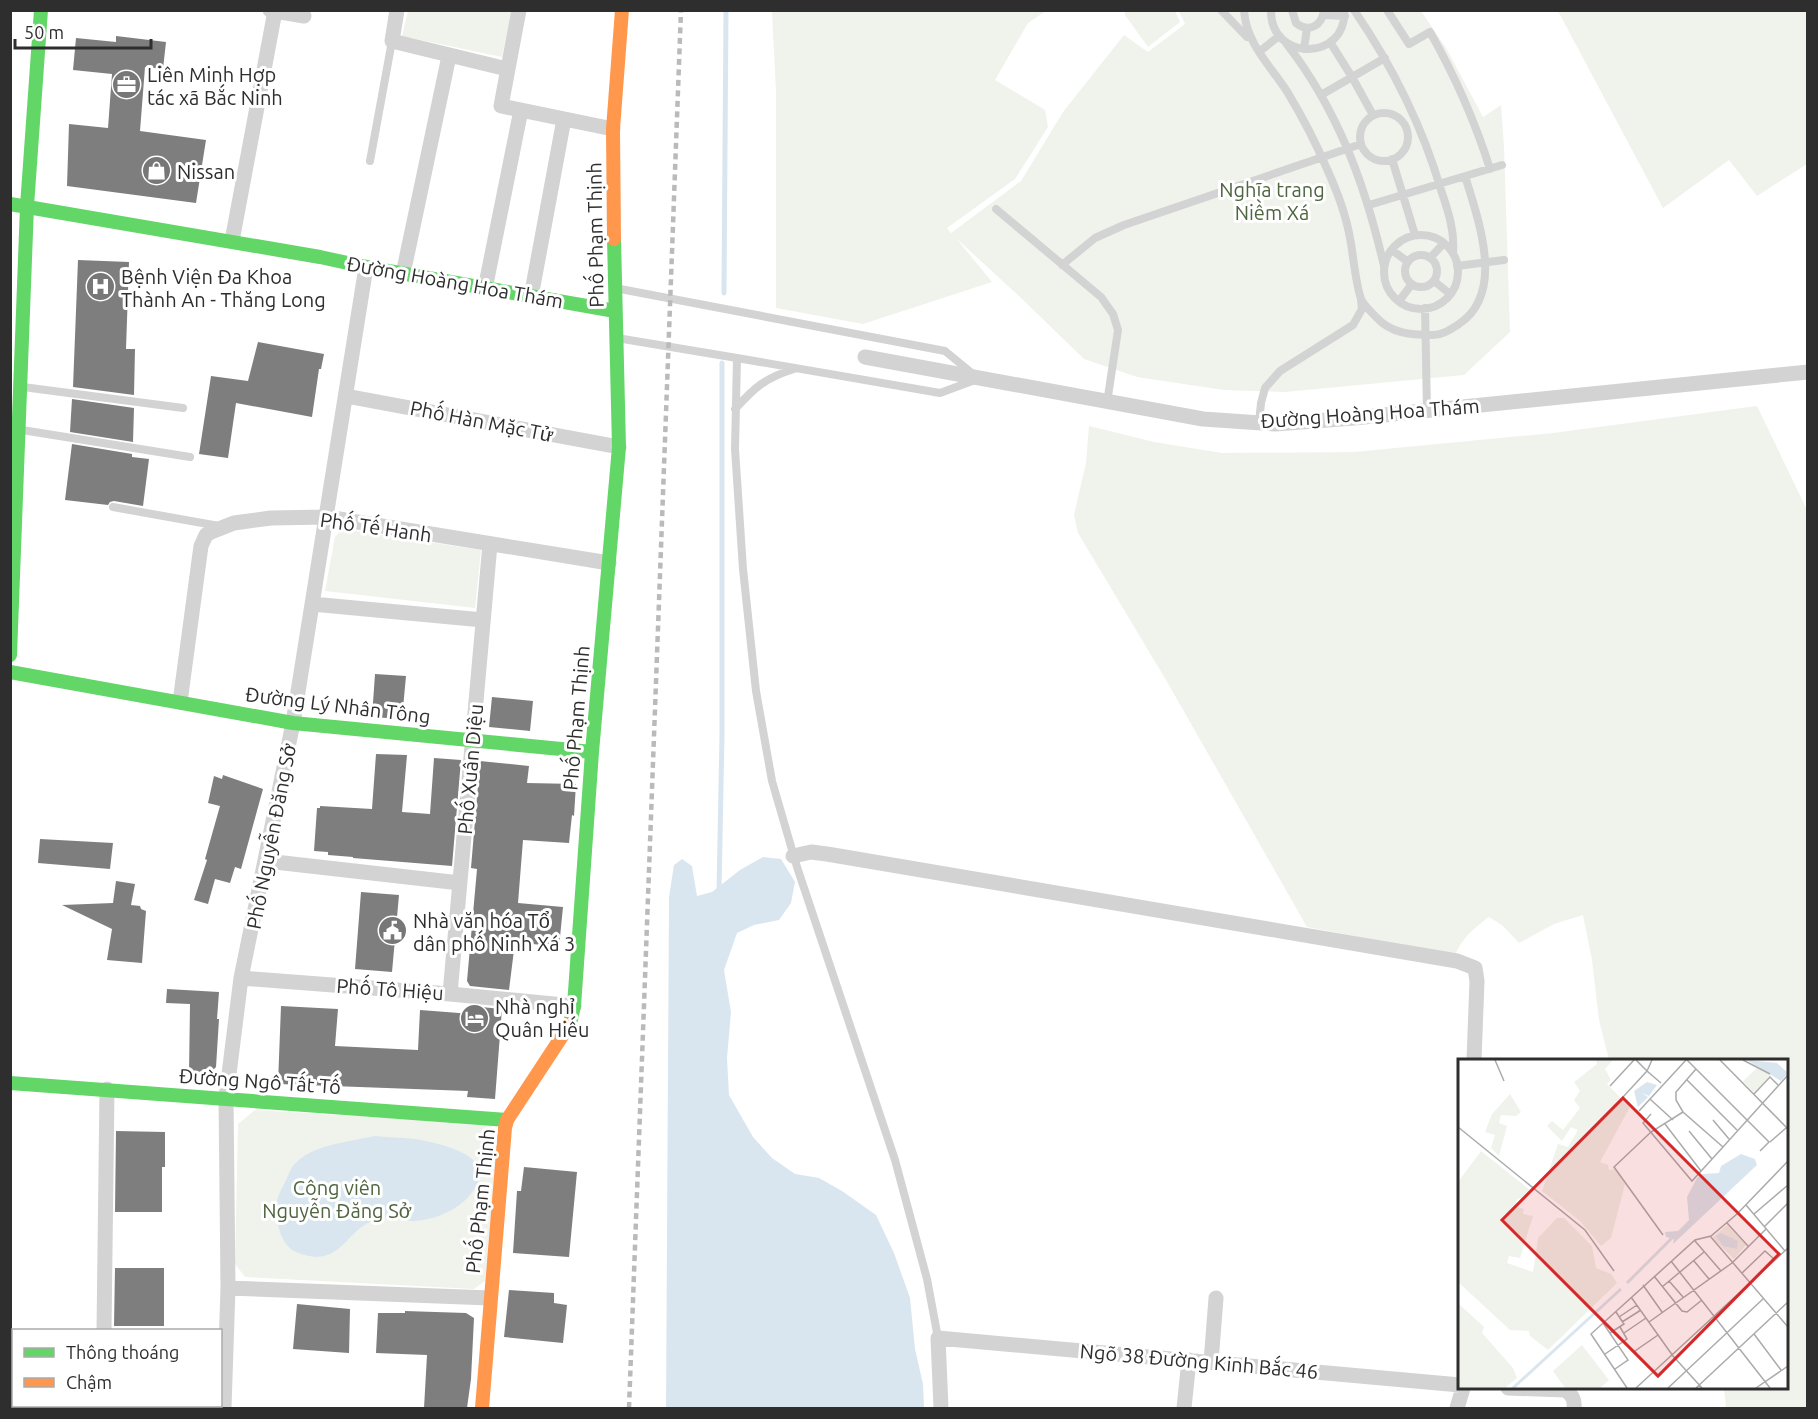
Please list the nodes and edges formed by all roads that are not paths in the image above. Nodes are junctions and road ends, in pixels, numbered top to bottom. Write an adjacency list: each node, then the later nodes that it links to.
1 (40, 10): 44 (street)
2 (397, 10): 17 (street)
3 (519, 10): 25 (street)
4 (622, 10): 31 (street, Phố Phạm Thịnh)
5 (1221, 10): 18 (lane)
6 (1244, 10): 18 (lane)
7 (1271, 10): 16 (lane)
8 (1292, 10): 15 (lane)
9 (1354, 10): 24 (lane)
10 (1387, 10): 38 (lane)
11 (272, 11): 14 (street); 47 (street)
12 (1324, 13): 13 (lane); 15 (lane)
13 (1344, 13): 19 (lane)
14 (304, 16)
15 (1307, 28): 21 (lane)
16 (1279, 36): 20 (lane); 22 (lane)
17 (392, 41): 23 (street); 36 (lane)
18 (1252, 42): 22 (lane)
19 (1330, 42): 21 (lane); 26 (lane)
20 (1286, 43): 21 (lane); 27 (lane)
21 (1304, 49)
22 (1259, 52): 34 (lane)
23 (449, 56): 25 (street); 59 (street)
24 (1385, 58): 26 (lane); 40 (lane)
25 (507, 69): 28 (street)
26 (1352, 77): 27 (lane); 29 (lane)
27 (1321, 95): 33 (lane)
28 (521, 110): 30 (street); 63 (street)
29 (1373, 115): 32 (lane); 35 (lane)
30 (564, 119): 31 (street); 65 (street)
31 (613, 129): 62 (street, Phố Phạm Thịnh)
32 (1361, 144): 33 (lane); 35 (lane)
33 (1348, 148): 34 (lane); 43 (lane)
34 (1322, 157): 55 (lane); 66 (lane)
35 (1392, 159): 41 (lane)
36 (370, 161)
37 (1502, 165): 38 (lane)
38 (1490, 168): 39 (lane)
39 (1465, 176): 40 (lane); 54 (lane)
40 (1440, 184): 41 (lane); 50 (lane)
41 (1403, 195): 43 (lane); 46 (lane)
42 (10, 204): 44 (street, Đường Hoàng Hoa Thám)
43 (1369, 205): 56 (lane)
44 (27, 206): 47 (street, Đường Hoàng Hoa Thám); 77 (street)
45 (996, 209): 55 (lane)
46 (1414, 235): 48 (lane); 49 (lane)
47 (232, 242): 58 (street, Đường Hoàng Hoa Thám)
48 (1444, 243): 50 (lane); 51 (lane)
49 (1392, 250): 53 (lane); 56 (lane)
50 (1453, 253): 57 (lane)
51 (1430, 258): 53 (lane); 60 (lane)
52 (1504, 260): 54 (lane)
53 (1408, 262): 61 (lane)
54 (1485, 263): 57 (lane); 70 (lane)
55 (1062, 265): 79 (lane)
56 (1384, 266): 67 (lane)
57 (1457, 266): 64 (lane)
58 (366, 267): 59 (street, Đường Hoàng Hoa Thám); 78 (street, Phố Nguyễn Đăng Sở)
59 (403, 274): 63 (street, Đường Hoàng Hoa Thám)
60 (1434, 281): 61 (lane); 64 (lane)
61 (1412, 284): 67 (lane)
62 (615, 288): 69 (street, Phố Phạm Thịnh); 76 (lane)
63 (486, 289): 65 (street, Đường Hoàng Hoa Thám)
64 (1450, 294): 68 (lane)
65 (531, 297): 69 (street, Đường Hoàng Hoa Thám)
66 (1361, 300): 70 (lane); 83 (lane)
67 (1399, 301): 68 (lane)
68 (1425, 308): 70 (lane)
69 (615, 311): 71 (street, Phố Phạm Thịnh)
70 (1426, 335): 82 (lane)
71 (616, 337): 73 (lane); 85 (street, Phố Phạm Thịnh)
72 (865, 357): 76 (street, Đường Hoàng Hoa Thám)
73 (737, 358): 74 (lane); 81 (lane)
74 (796, 368): 76 (lane); 81 (lane)
75 (1808, 372): 82 (street, Đường Hoàng Hoa Thám)
76 (979, 379): 79 (street, Đường Hoàng Hoa Thám)
77 (21, 387): 80 (lane); 84 (street)
78 (346, 396): 85 (street, Phố Hàn Mặc Tử); 88 (street, Phố Nguyễn Đăng Sở)
79 (1107, 403): 83 (street, Đường Hoàng Hoa Thám)
80 (183, 408)
81 (735, 409): 100 (lane)
82 (1427, 411): 83 (street, Đường Hoàng Hoa Thám)
83 (1259, 423)
84 (19, 430): 86 (lane); 94 (street)
85 (619, 447): 91 (street, Phố Phạm Thịnh)
86 (190, 457)
87 (113, 507): 89 (lane)
88 (327, 517): 89 (street, Phố Tế Hanh); 90 (street, Phố Tế Hanh); 92 (street, Phố Nguyễn Đăng Sở)
89 (224, 526): 96 (street, Phố Tế Hanh)
90 (489, 544): 91 (street, Phố Tế Hanh); 93 (street, Phố Xuân Diệu)
91 (609, 563): 99 (street, Phố Phạm Thịnh)
92 (312, 604): 93 (street); 97 (street, Phố Nguyễn Đăng Sở)
93 (483, 620): 98 (street, Phố Xuân Diệu)
94 (10, 655)
95 (10, 672): 96 (street, Đường Lý Nhân Tông)
96 (180, 702): 97 (street, Đường Lý Nhân Tông)
97 (293, 723): 98 (street, Đường Lý Nhân Tông); 101 (street, Phố Nguyễn Đăng Sở)
98 (472, 740): 99 (street, Đường Lý Nhân Tông); 102 (street, Phố Xuân Diệu)
99 (592, 752): 105 (street, Phố Phạm Thịnh)
100 (794, 856): 106 (street); 115 (lane)
101 (266, 861): 102 (street); 103 (street, Phố Nguyễn Đăng Sở)
102 (460, 884): 104 (street, Phố Xuân Diệu)
103 (242, 978): 104 (street, Phố Tô Hiệu); 109 (street, Phố Nguyễn Đăng Sở)
104 (450, 994): 105 (street, Phố Tô Hiệu)
105 (574, 1006): 110 (street, Phố Phạm Thịnh)
106 (1474, 1059)
107 (10, 1083): 108 (street, Đường Ngô Tất Tố)
108 (107, 1089): 109 (street, Đường Ngô Tất Tố); 114 (street)
109 (226, 1098): 110 (street, Đường Ngô Tất Tố); 111 (street, Phố Nguyễn Đăng Sở)
110 (507, 1120): 113 (street, Phố Phạm Thịnh)
111 (228, 1288): 113 (street); 121 (street, Phố Nguyễn Đăng Sở)
112 (1216, 1298): 117 (street)
113 (490, 1299): 122 (street, Phố Phạm Thịnh)
114 (104, 1329)
115 (938, 1338): 116 (street, Ngõ 38 Đường Kinh Bắc 46); 123 (street)
116 (1189, 1360): 117 (street, Ngõ 38 Đường Kinh Bắc 46); 124 (street)
117 (1211, 1362): 118 (street, Ngõ 38 Đường Kinh Bắc 46)
118 (1458, 1386)
119 (1460, 1389): 125 (street)
120 (1536, 1389): 126 (street)
121 (224, 1408)
122 (482, 1408)
123 (941, 1408)
124 (1184, 1408)
125 (1457, 1408)
126 (1574, 1408)

